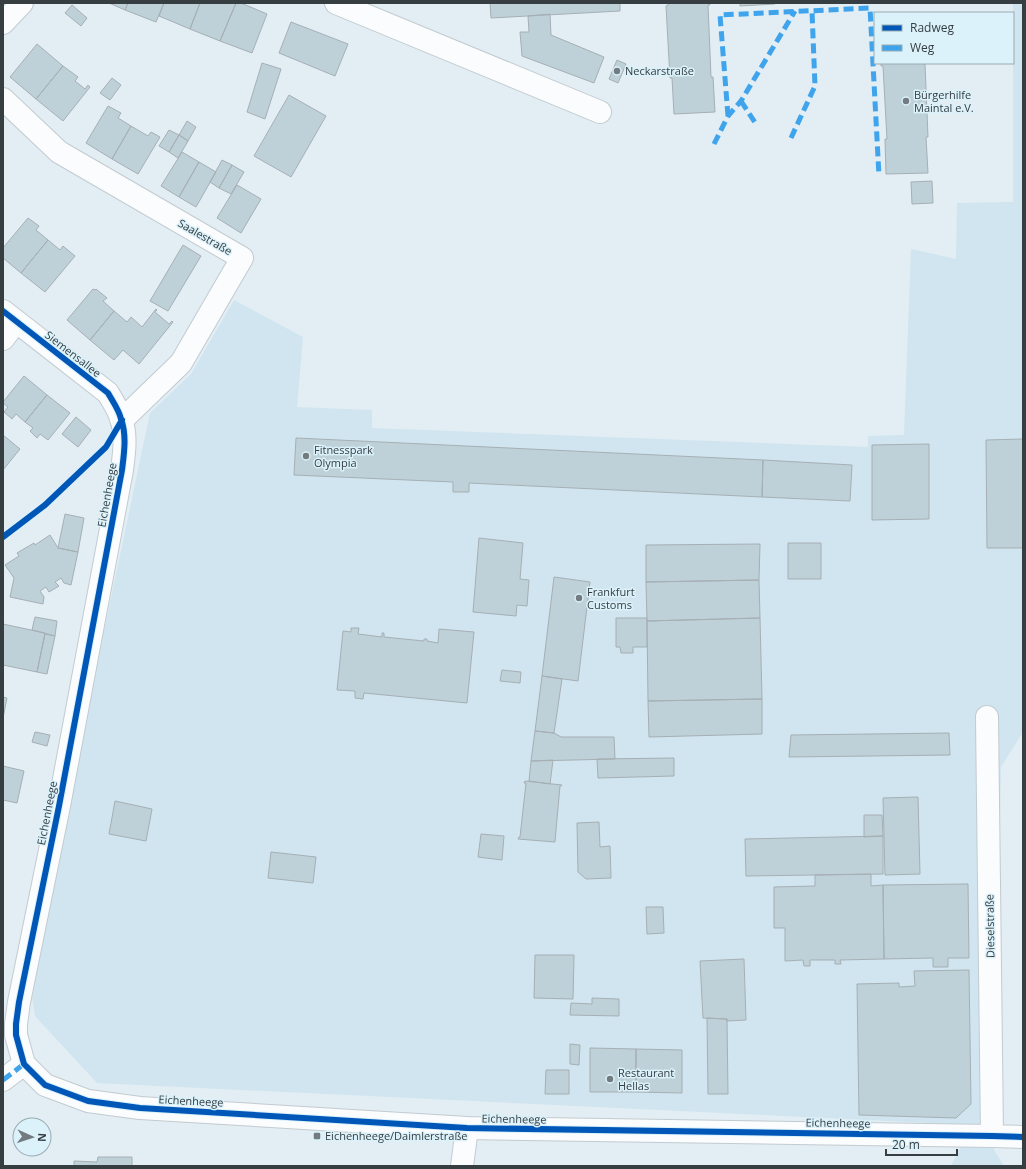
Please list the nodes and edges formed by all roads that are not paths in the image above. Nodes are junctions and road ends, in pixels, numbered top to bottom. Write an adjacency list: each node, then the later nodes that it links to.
1 (22, 3): 3 (street)
2 (336, 3): 5 (street)
3 (3, 22)
4 (3, 99): 8 (street, Saalestraße)
5 (600, 112)
6 (10, 317): 7 (street); 8 (street, Siemensallee)
7 (3, 339)
8 (122, 420): 10 (street, Eichenheege)
9 (987, 717): 13 (street, Dieselstraße)
10 (24, 1064): 11 (street); 12 (street, Eichenheege)
11 (3, 1080)
12 (467, 1128): 13 (street, Eichenheege); 15 (street)
13 (992, 1136): 14 (street, Eichenheege)
14 (1023, 1137)
15 (462, 1166)

